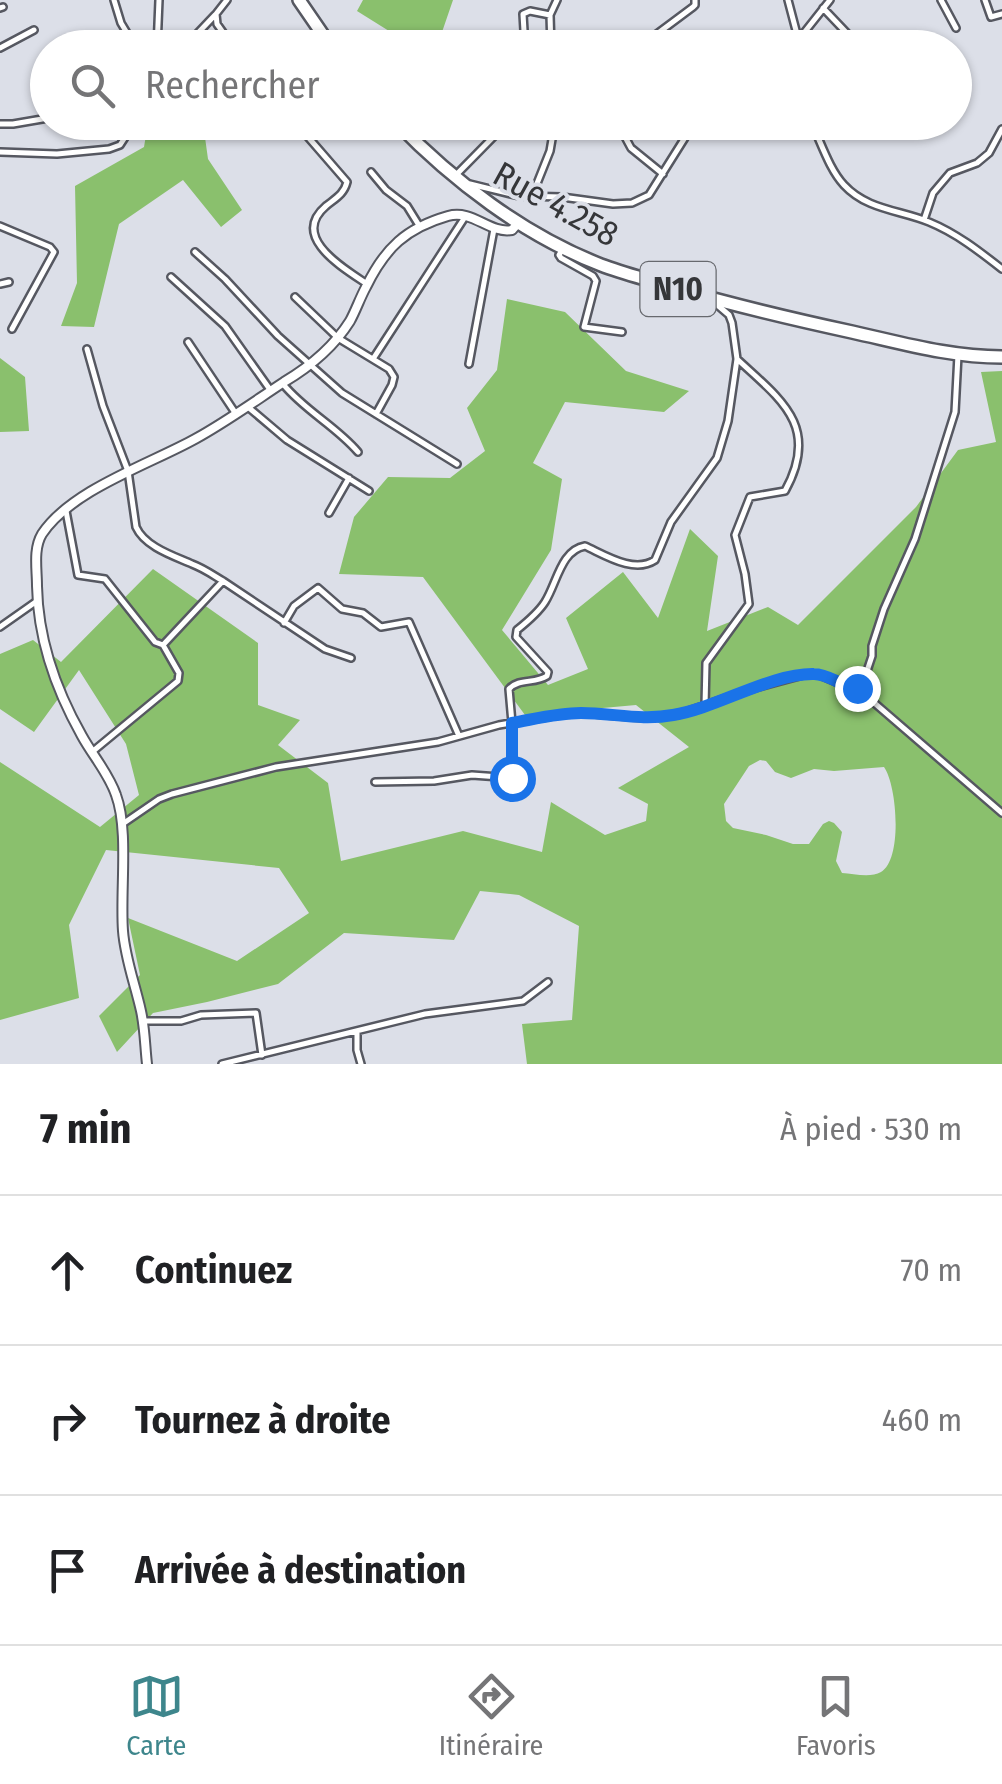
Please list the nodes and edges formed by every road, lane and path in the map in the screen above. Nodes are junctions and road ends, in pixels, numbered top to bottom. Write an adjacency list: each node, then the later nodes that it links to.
1 (114, 0): 16 (street)
2 (159, 0): 17 (street)
3 (226, 0): 12 (street)
4 (299, 0): 20 (highway)
5 (556, 0): 14 (street)
6 (695, 0): 23 (street)
7 (788, 0): 24 (street)
8 (830, 0): 11 (street)
9 (941, 0): 15 (street)
10 (985, 0): 13 (street)
11 (823, 8): 25 (street); 26 (street)
12 (216, 14): 18 (street); 19 (street)
13 (1002, 14)
14 (550, 15): 21 (street); 22 (street)
15 (956, 28)
16 (125, 30)
17 (158, 30)
18 (200, 30)
19 (220, 30)
20 (320, 30)
21 (524, 30)
22 (550, 30)
23 (662, 30)
24 (796, 30)
25 (805, 30)
26 (843, 30)
27 (30, 32): 28 (street)
28 (0, 48)
29 (30, 121): 30 (street)
30 (0, 124)
31 (1002, 130): 46 (street)
32 (123, 140): 40 (street)
33 (311, 140): 59 (street)
34 (416, 140): 43 (highway, Rue 4.258 / N10)
35 (493, 140): 43 (street)
36 (552, 140): 44 (street)
37 (627, 140): 42 (street)
38 (684, 140): 42 (street)
39 (820, 140): 46 (street)
40 (0, 152)
41 (371, 172): 49 (street)
42 (663, 174): 44 (street)
43 (459, 179): 44 (street); 47 (highway, Rue 4.258 / N10)
44 (532, 196)
45 (466, 215): 49 (street); 50 (street); 69 (street)
46 (924, 220): 54 (street)
47 (519, 222): 50 (street); 51 (highway, Rue 4.258 / N10)
48 (0, 226): 62 (street)
49 (420, 227): 59 (street)
50 (494, 229): 71 (street)
51 (563, 248): 53 (highway, Rue 4.258 / N10); 56 (street)
52 (195, 252): 72 (street)
53 (603, 266): 56 (street); 61 (highway, Rue 4.258 / N10)
54 (1002, 269)
55 (171, 277): 74 (street)
56 (596, 281): 63 (street)
57 (9, 282): 58 (street)
58 (0, 284)
59 (366, 284): 64 (street)
60 (295, 298): 64 (street)
61 (709, 298): 67 (highway, Rue 4.258 / N10); 70 (street)
62 (12, 329)
63 (622, 332)
64 (338, 338): 69 (street); 72 (street)
65 (188, 342): 76 (street)
66 (87, 349): 80 (street)
67 (958, 355): 68 (highway, Rue 4.258 / N10); 91 (street)
68 (1002, 357)
69 (373, 359): 77 (street)
70 (737, 359): 92 (street); 93 (street)
71 (469, 364)
72 (310, 366): 73 (street); 77 (street)
73 (282, 384): 74 (street); 78 (street)
74 (271, 391): 75 (street)
75 (248, 407): 76 (street); 81 (street)
76 (236, 414): 80 (street)
77 (376, 414): 79 (street)
78 (358, 452)
79 (457, 464)
80 (128, 471): 83 (street); 85 (street)
81 (349, 478): 82 (street); 84 (street)
82 (369, 491)
83 (66, 511): 86 (street); 89 (street)
84 (329, 513)
85 (223, 580): 87 (street); 89 (street)
86 (37, 602): 88 (street); 95 (street)
87 (284, 624): 90 (street); 94 (street)
88 (0, 627)
89 (164, 645): 95 (street)
90 (351, 658)
91 (857, 688): 92 (street); 97 (street)
92 (706, 707): 93 (street)
93 (512, 723): 94 (street); 96 (street)
94 (459, 736): 98 (street)
95 (92, 752): 98 (street)
96 (375, 782)
97 (1002, 813)
98 (122, 825): 100 (street)
99 (548, 982): 101 (street)
100 (142, 1020): 102 (street); 103 (street)
101 (357, 1032): 102 (street); 105 (street)
102 (262, 1055): 104 (street)
103 (147, 1064)
104 (222, 1064)
105 (360, 1064)

